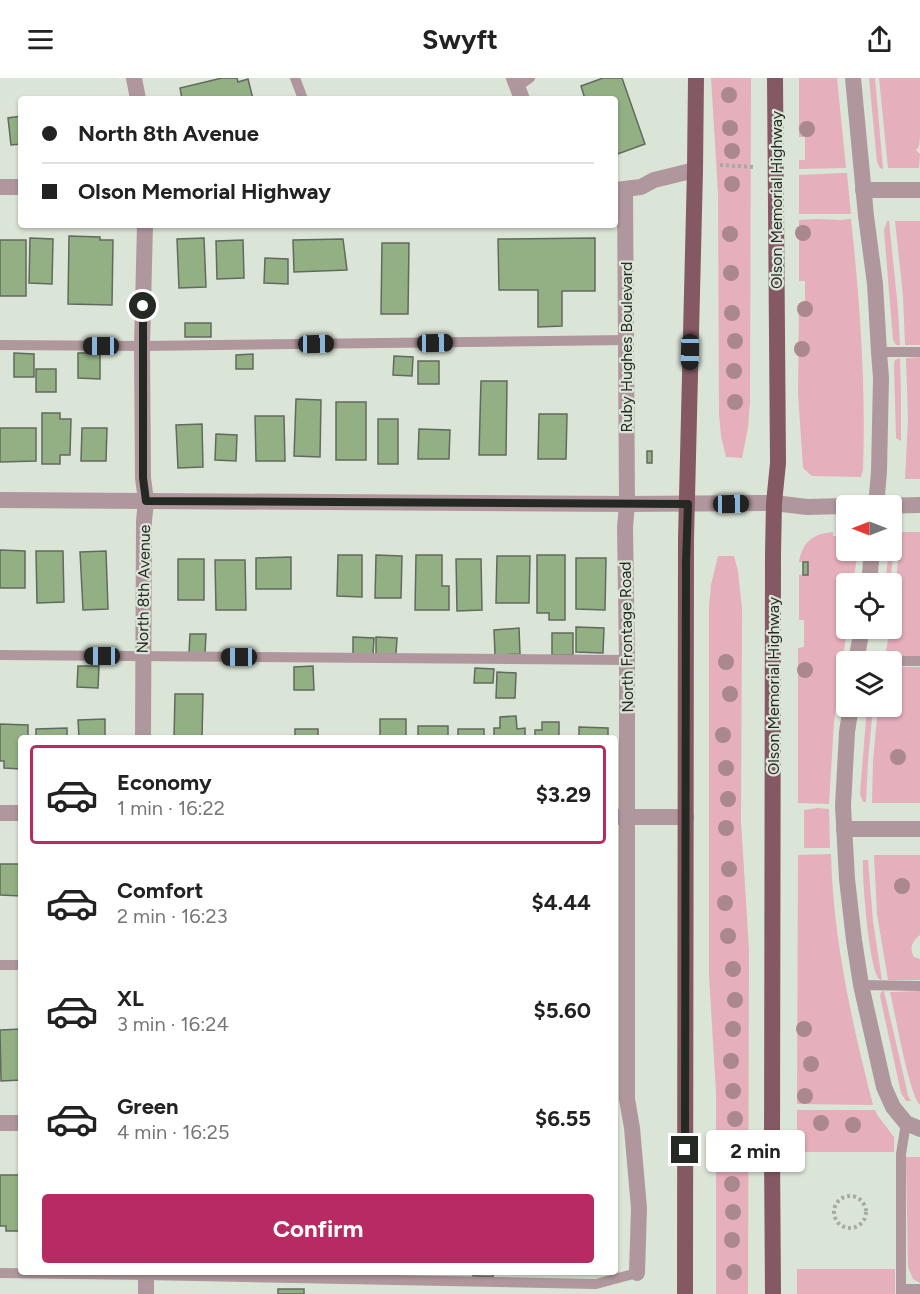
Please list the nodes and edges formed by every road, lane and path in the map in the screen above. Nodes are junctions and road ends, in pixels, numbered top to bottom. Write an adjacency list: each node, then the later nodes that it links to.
1 (134, 78): 6 (street)
2 (295, 78): 7 (lane)
3 (696, 78): 10 (main road)
4 (776, 78): 27 (main road, Olson Memorial Highway)
5 (853, 78): 14 (street)
6 (137, 96)
7 (302, 96)
8 (720, 165): 9 (path)
9 (754, 167)
10 (695, 170): 13 (street); 26 (main road)
11 (0, 187): 12 (street)
12 (18, 187)
13 (620, 190): 17 (street, Ruby Hughes Boulevard)
14 (863, 190): 15 (street); 20 (street)
15 (920, 190)
16 (145, 228): 19 (street, North 8th Avenue)
17 (626, 340): 19 (lane); 25 (street, Ruby Hughes Boulevard)
18 (0, 345): 19 (lane)
19 (142, 346): 24 (street, North 8th Avenue)
20 (879, 352): 21 (lane); 22 (street)
21 (920, 352)
22 (876, 495)
23 (0, 500): 24 (street)
24 (146, 501): 25 (street); 32 (street, North 8th Avenue)
25 (627, 504): 26 (street); 33 (street, North Frontage Road)
26 (688, 504): 27 (street); 41 (main road)
27 (774, 504): 30 (street); 63 (main road, Olson Memorial Highway)
28 (902, 505): 29 (street)
29 (920, 505)
30 (836, 506)
31 (0, 655): 32 (lane)
32 (143, 656): 33 (lane); 37 (street, North 8th Avenue)
33 (627, 660): 40 (street, North Frontage Road)
34 (902, 661): 35 (lane)
35 (920, 661)
36 (849, 717): 42 (street)
37 (143, 735)
38 (0, 813): 39 (street)
39 (18, 813)
40 (621, 817): 41 (street); 46 (street, North Frontage Road)
41 (686, 817): 62 (main road)
42 (844, 829): 43 (street); 47 (street)
43 (920, 830)
44 (0, 965): 45 (lane)
45 (18, 965)
46 (621, 974): 52 (street, North Frontage Road)
47 (861, 985): 48 (lane); 51 (street)
48 (920, 986)
49 (0, 1123): 50 (street)
50 (18, 1123)
51 (913, 1126): 60 (lane)
52 (623, 1128): 56 (street, North Frontage Road)
53 (856, 1227): 53 (path)
54 (0, 1273): 55 (lane)
55 (18, 1273)
56 (637, 1273): 58 (lane)
57 (146, 1275): 61 (street)
58 (228, 1275)
59 (920, 1289): 60 (lane)
60 (902, 1292)
61 (146, 1294)
62 (685, 1294)
63 (773, 1294)

